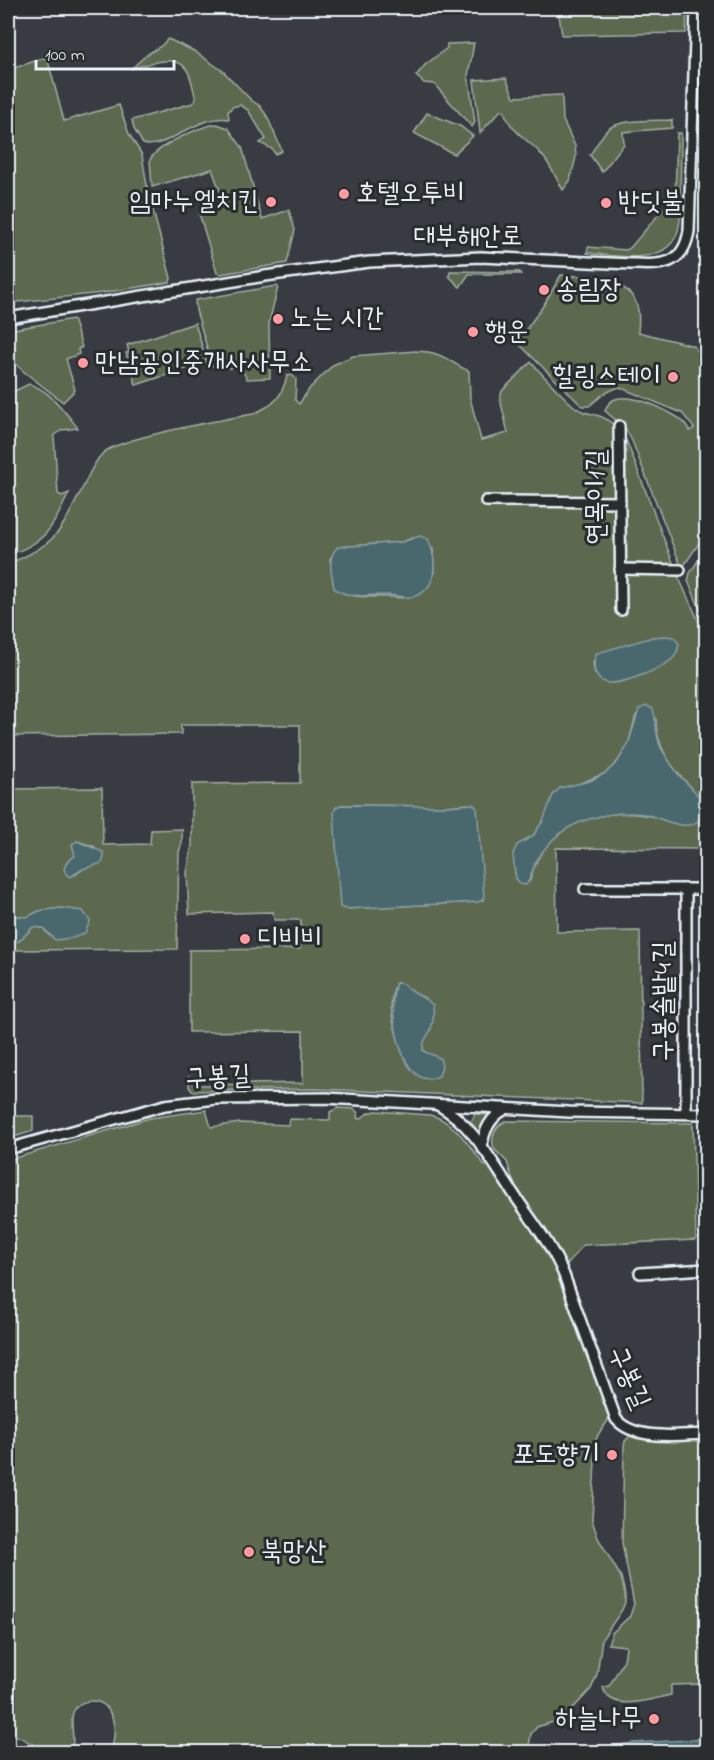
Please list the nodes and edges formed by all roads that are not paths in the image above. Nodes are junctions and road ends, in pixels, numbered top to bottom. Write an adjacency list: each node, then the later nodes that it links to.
1 (696, 8): 2 (street, 대부해안로)
2 (8, 318)
3 (619, 426): 5 (street, 연목이1길)
4 (486, 501): 5 (street)
5 (620, 502): 6 (street, 연목이1길)
6 (620, 569): 7 (street, 연목이1길); 8 (street, 연목이1길)
7 (680, 570)
8 (621, 610)
9 (585, 889): 10 (street)
10 (686, 889): 11 (street); 14 (street, 구봉솔밭4길)
11 (706, 889)
12 (436, 1104): 13 (street, 구봉길); 16 (street, 구봉길); 17 (street, 구봉길)
13 (506, 1109): 14 (street, 구봉길); 16 (street)
14 (686, 1113): 15 (street, 구봉길)
15 (706, 1114)
16 (482, 1148): 20 (street, 구봉길)
17 (8, 1149)
18 (706, 1269): 19 (street)
19 (640, 1273)
20 (706, 1434)

